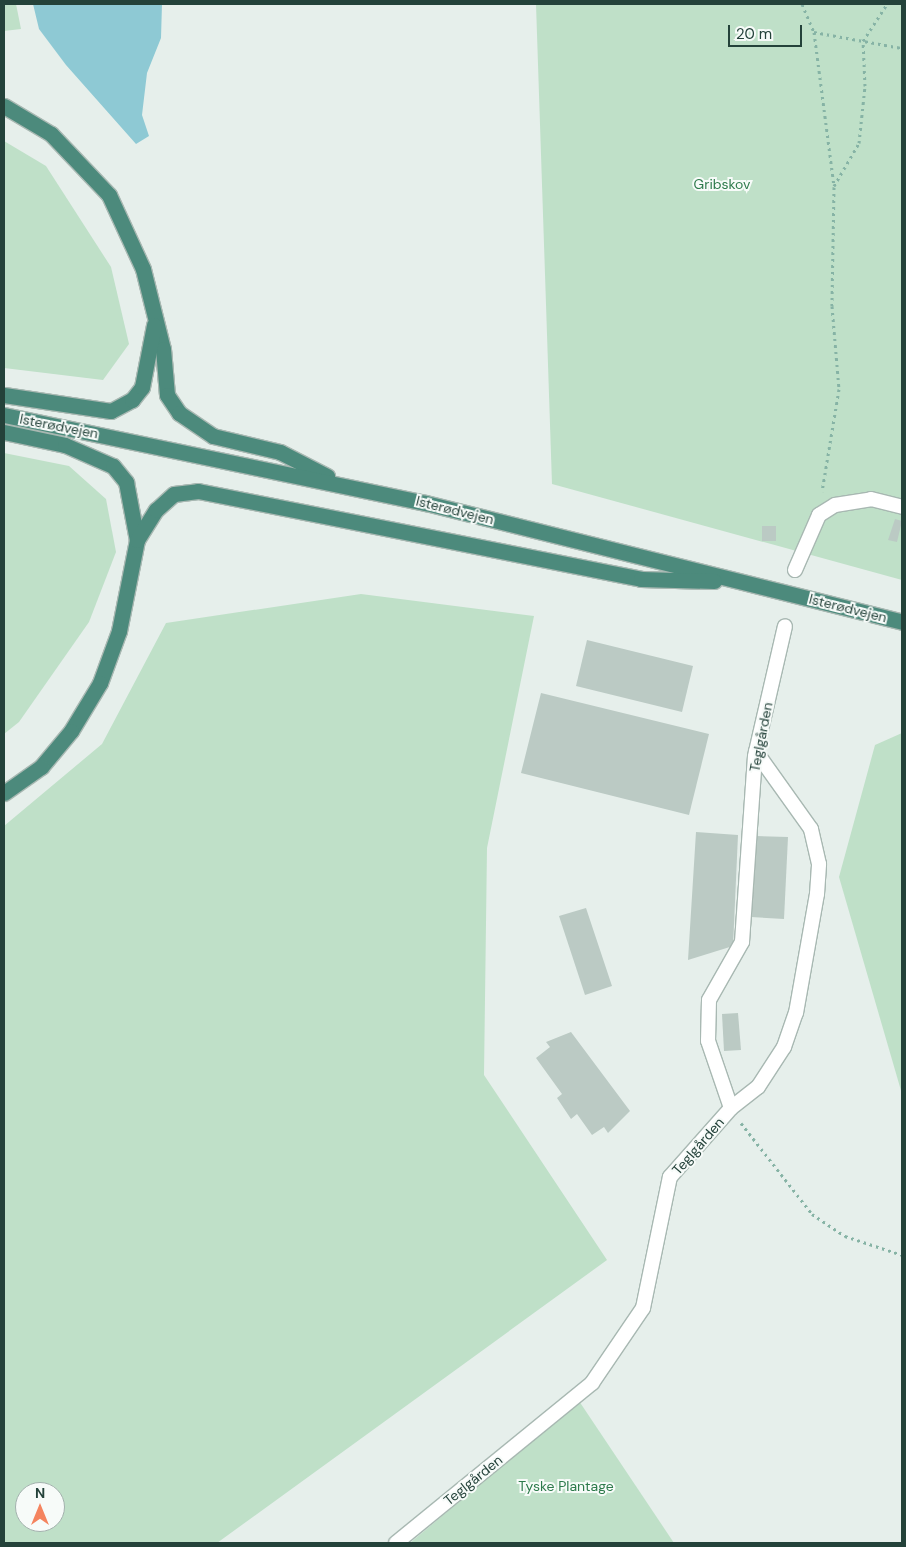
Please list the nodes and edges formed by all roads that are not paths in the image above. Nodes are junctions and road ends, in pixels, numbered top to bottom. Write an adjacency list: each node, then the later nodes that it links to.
1 (4, 106): 2 (highway)
2 (155, 319): 3 (highway); 6 (highway)
3 (4, 395)
4 (4, 415): 6 (highway, Isterødvejen)
5 (4, 432): 8 (highway)
6 (347, 486): 10 (highway, Isterødvejen)
7 (902, 507): 9 (lane)
8 (137, 540): 10 (highway); 14 (highway)
9 (795, 570)
10 (742, 581): 11 (highway, Isterødvejen)
11 (902, 622)
12 (785, 626): 13 (lane, Teglgården)
13 (756, 752): 15 (lane, Teglgården); 15 (lane)
14 (4, 793)
15 (731, 1108): 16 (lane, Teglgården)
16 (396, 1543)

